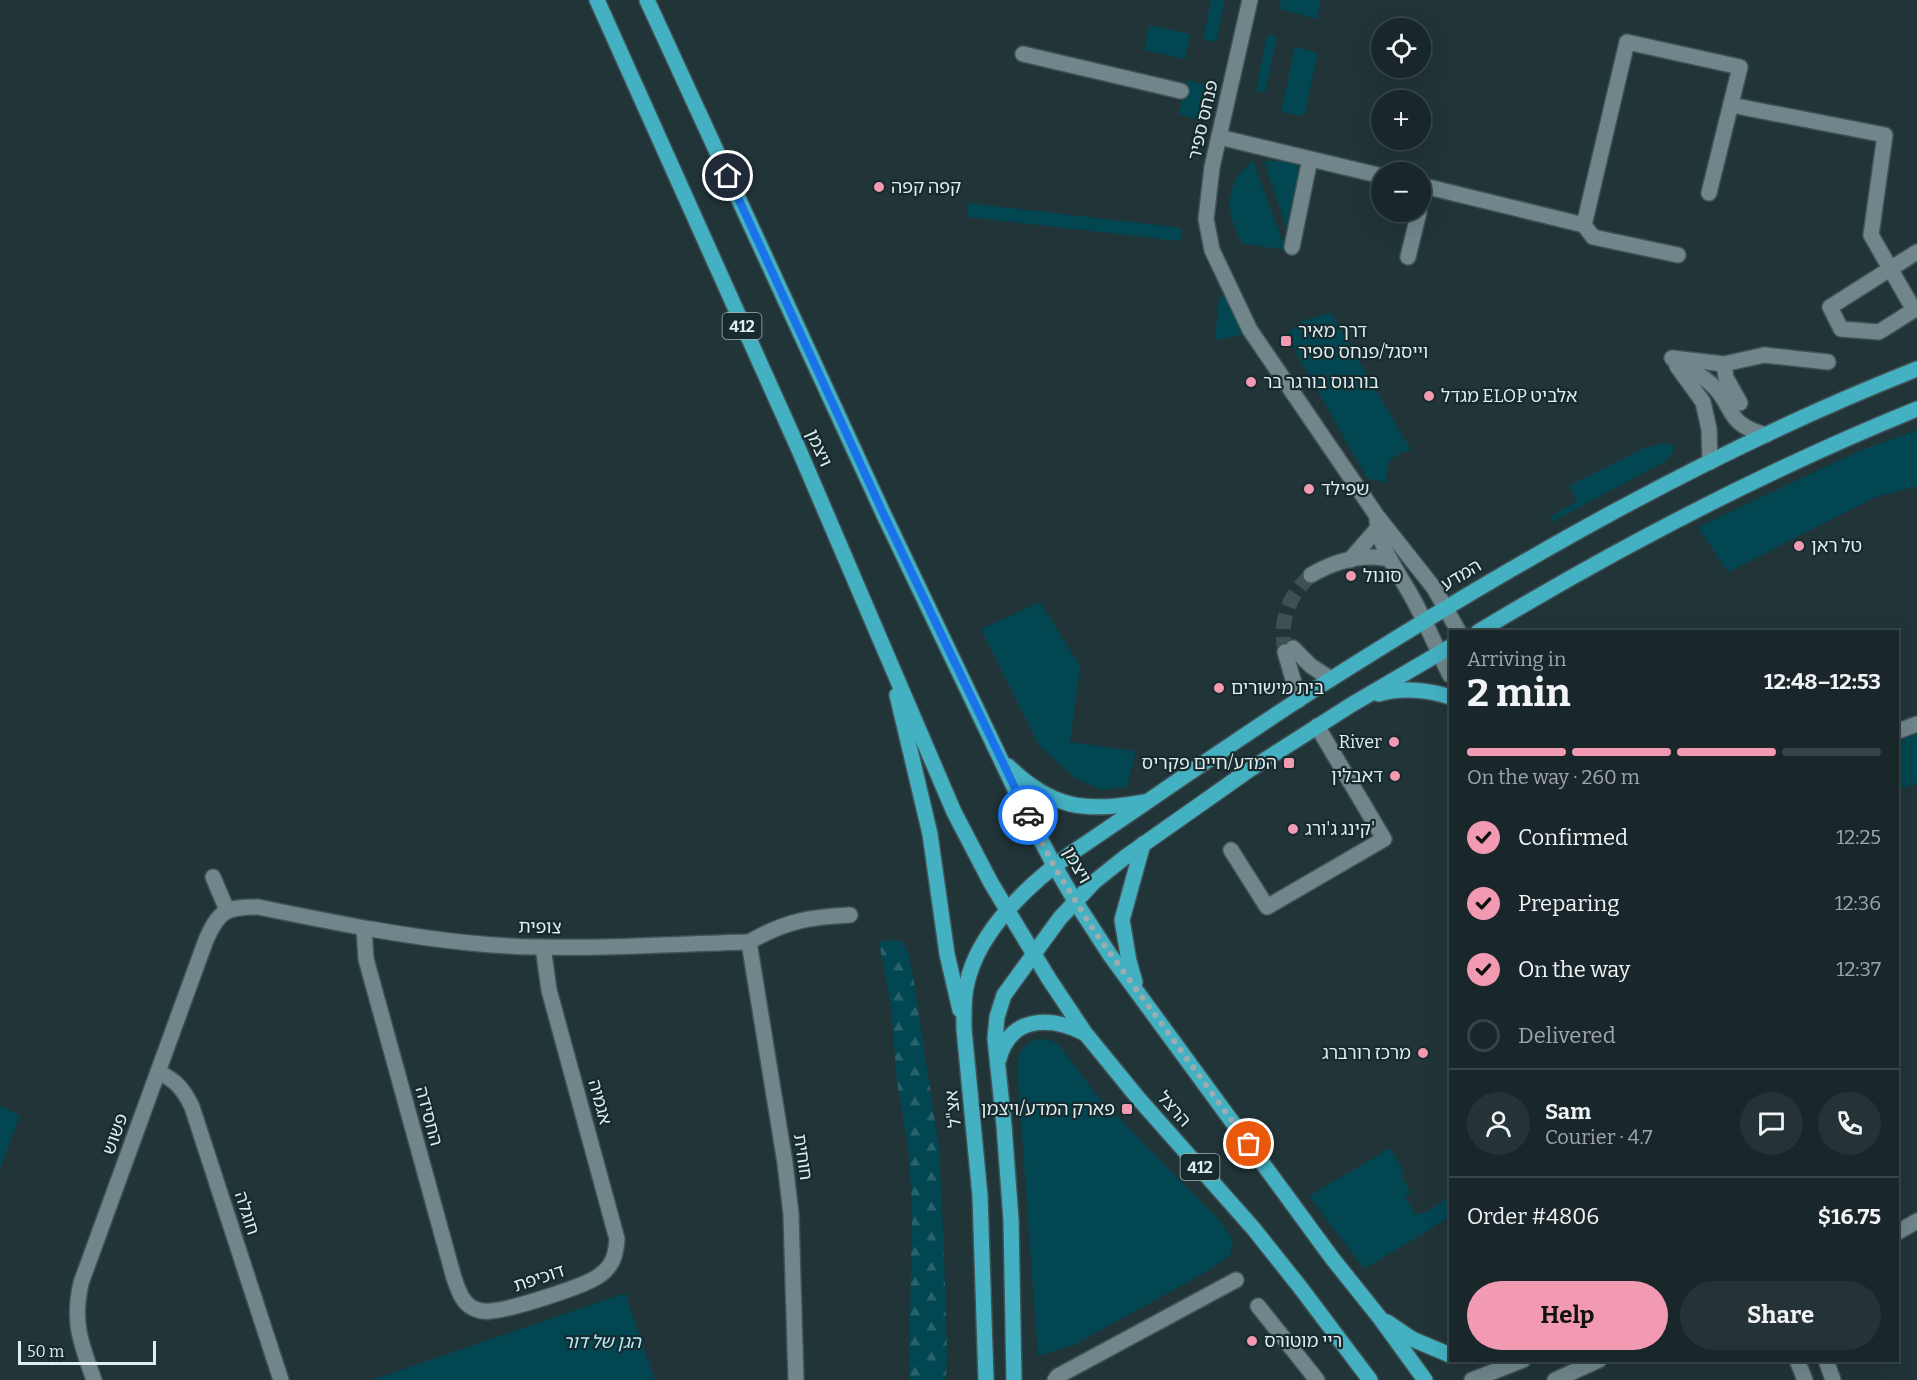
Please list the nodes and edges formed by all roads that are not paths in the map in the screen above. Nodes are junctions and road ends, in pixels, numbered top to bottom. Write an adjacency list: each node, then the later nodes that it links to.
1 (597, 0): 37 (main road, ויצמן / 412)
2 (648, 0): 46 (main road, ויצמן / 412)
3 (1250, 0): 7 (street, פנחס ספיר)
4 (1023, 54): 5 (street)
5 (1181, 91)
6 (1731, 105): 11 (street); 13 (street); 18 (street)
7 (1219, 136): 8 (street); 28 (street, פנחס ספיר)
8 (1310, 159): 9 (street); 14 (street)
9 (1371, 173)
10 (1431, 188): 13 (street)
11 (1709, 193)
12 (1417, 222): 17 (street)
13 (1584, 225): 16 (street)
14 (1292, 247)
15 (1917, 252): 18 (street)
16 (1678, 255)
17 (1408, 257)
18 (1891, 268): 19 (street); 19 (street)
19 (1915, 309)
20 (1672, 358): 22 (street); 26 (street); 27 (street)
21 (1828, 362): 22 (street)
22 (1724, 364): 24 (street)
23 (1917, 369): 26 (main road, המדע)
24 (1740, 403)
25 (1917, 409): 35 (main road)
26 (1766, 435): 27 (main road, המדע)
27 (1710, 462): 32 (main road, המדע)
28 (1377, 522): 29 (street); 30 (street); 32 (street)
29 (1390, 559): 30 (street); 33 (street)
30 (1350, 560): 31 (street)
31 (1311, 575)
32 (1446, 607): 33 (main road, המדע); 34 (street)
33 (1424, 621): 36 (street); 39 (main road, המדע)
34 (1458, 630)
35 (1481, 630)
36 (1445, 650): 38 (street); 42 (main road)
37 (887, 652): 54 (main road, ויצמן / 412); 61 (main road)
38 (1449, 670)
39 (1331, 679): 41 (main road, המדע); 41 (street)
40 (1449, 697): 42 (main road)
41 (1299, 700): 47 (main road, המדע)
42 (1351, 705): 44 (main road)
43 (1917, 724): 45 (street)
44 (1317, 726): 48 (main road); 49 (street)
45 (1899, 731)
46 (1002, 760): 47 (main road); 50 (main road, ויצמן / 412)
47 (1149, 801): 50 (main road, המדע)
48 (1143, 844): 52 (main road); 60 (main road)
49 (1231, 850)
50 (1054, 866): 52 (main road, ויצמן / 412); 54 (main road, אצ"ל)
51 (213, 877): 53 (street)
52 (1075, 901): 59 (main road); 60 (main road, הרצל / 412)
53 (227, 910): 56 (street, צופית); 63 (street, פשוש)
54 (1007, 910): 59 (main road, הרצל / 412); 61 (main road, אצ"ל)
55 (850, 915): 57 (street, צופית)
56 (364, 929): 58 (street, צופית); 71 (street, החסידה)
57 (749, 942): 58 (street, צופית); 79 (street, חוחית)
58 (543, 947): 68 (street, אגמיה)
59 (1034, 953): 62 (main road, הרצל / 412); 64 (main road)
60 (1138, 994): 72 (main road, הרצל / 412)
61 (964, 1029): 80 (main road, אצ"ל)
62 (1085, 1033): 64 (main road); 84 (main road, הרצל / 412)
63 (158, 1072): 77 (street, פשוש); 78 (street, חוגלה)
64 (999, 1083): 81 (main road)
65 (1917, 1220): 66 (street); 67 (street)
66 (1899, 1224)
67 (1899, 1231)
68 (610, 1265): 71 (street, דוכיפת)
69 (1236, 1280): 82 (street)
70 (1258, 1306): 83 (street)
71 (473, 1308)
72 (1380, 1318): 73 (main road); 85 (main road, הרצל / 412)
73 (1449, 1355)
74 (1518, 1362): 86 (street)
75 (1595, 1362): 87 (street)
76 (1827, 1362): 88 (street)
77 (94, 1380)
78 (281, 1380)
79 (796, 1380)
80 (986, 1380)
81 (1014, 1380)
82 (1055, 1380)
83 (1317, 1380)
84 (1370, 1380)
85 (1425, 1380)
86 (1472, 1380)
87 (1555, 1380)
88 (1833, 1380)

